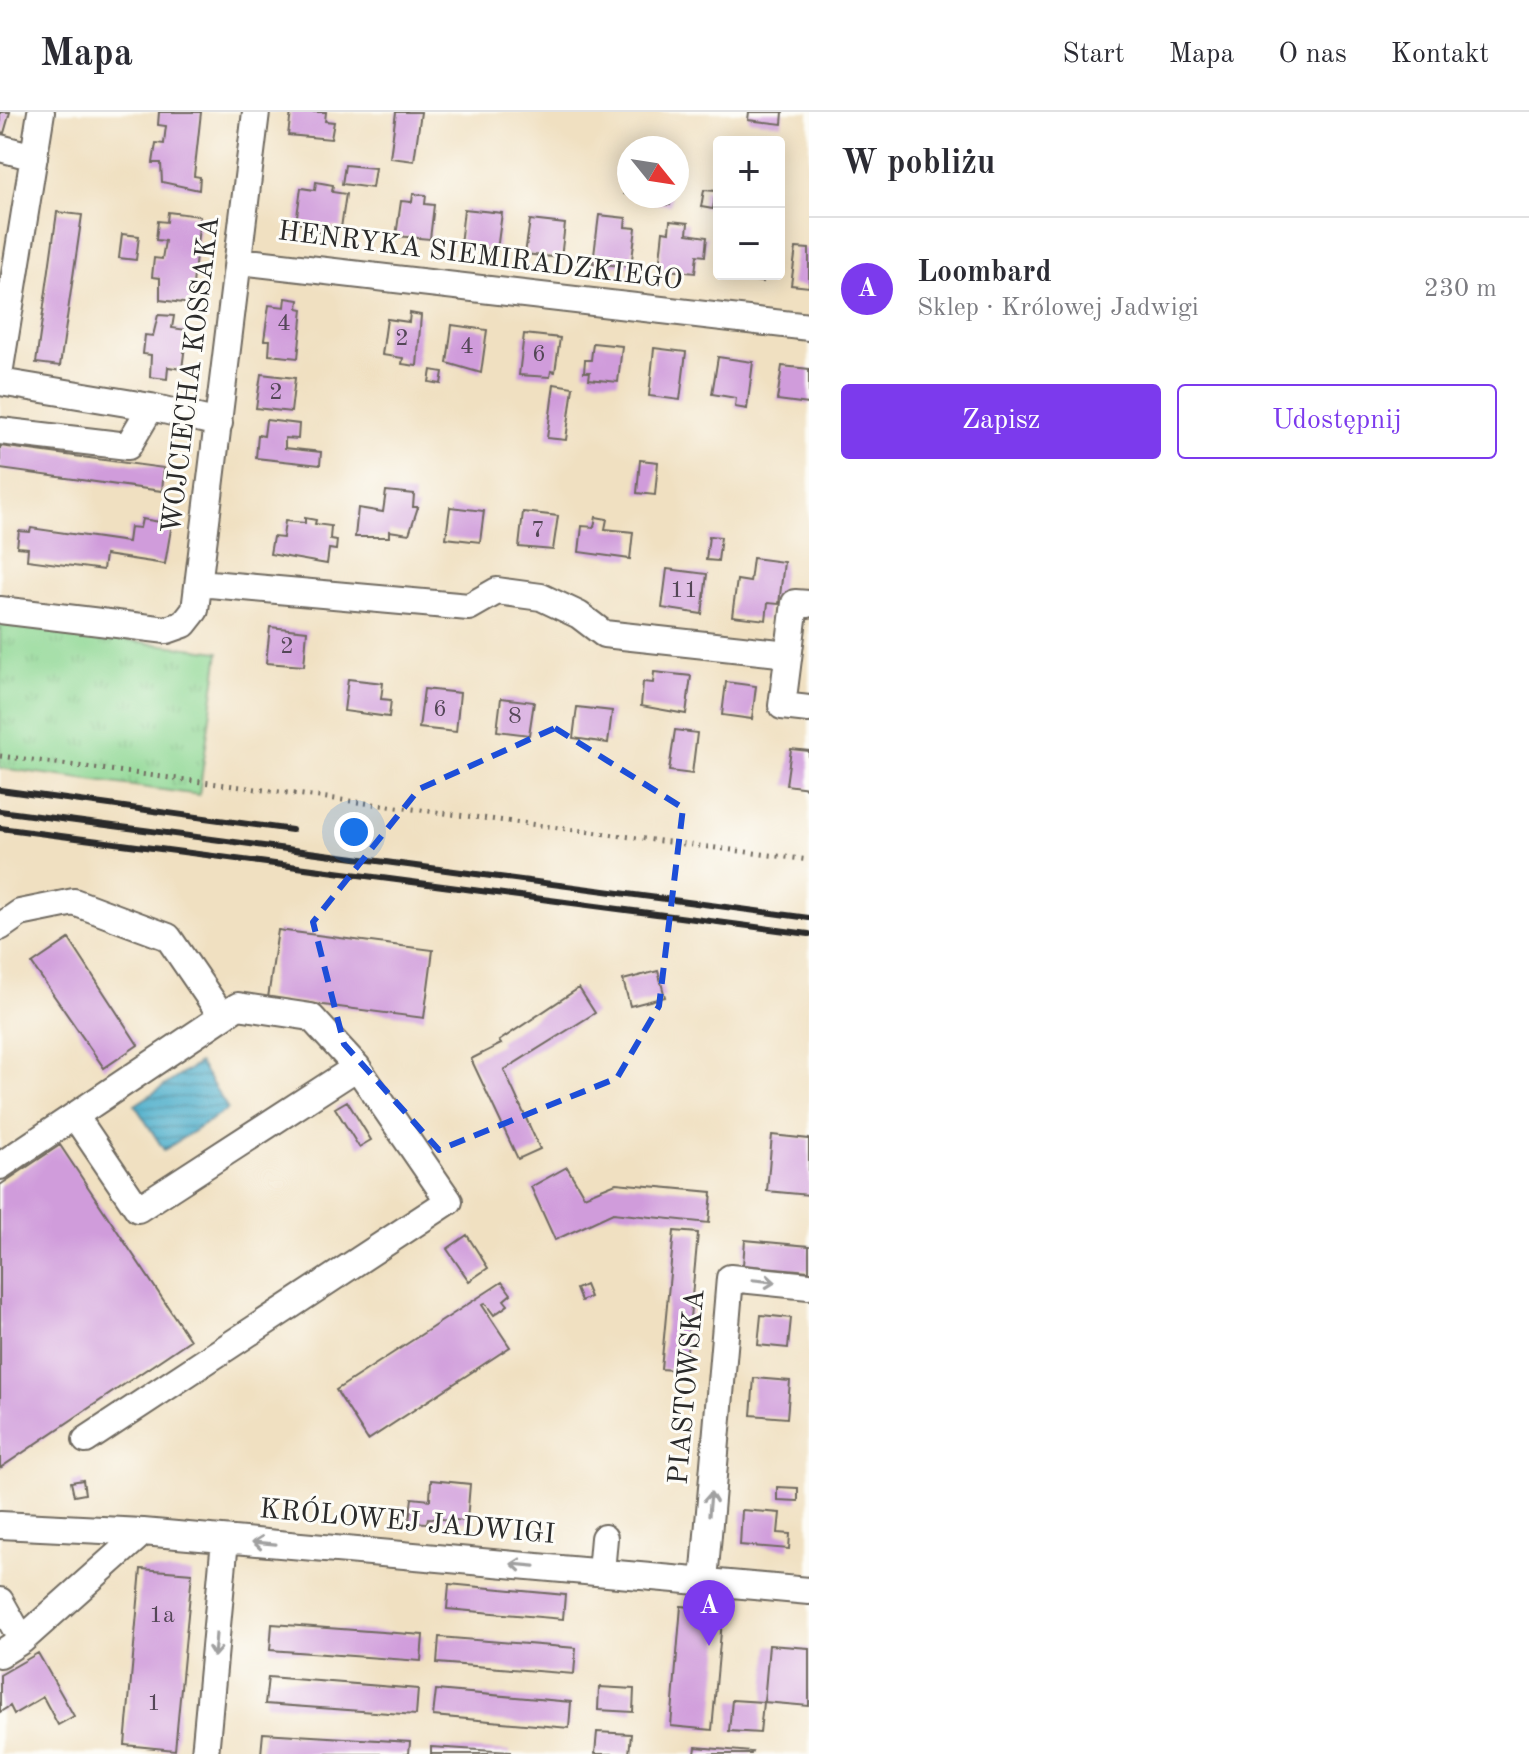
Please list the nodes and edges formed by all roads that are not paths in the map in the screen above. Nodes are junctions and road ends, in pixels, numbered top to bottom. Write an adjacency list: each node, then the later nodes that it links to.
1 (41, 112): 4 (street)
2 (256, 112): 5 (street, WOJCIECHA KOSSAKA)
3 (0, 148): 4 (street)
4 (34, 157): 7 (street)
5 (240, 261): 6 (street, HENRYKA SIEMIRADZKIEGO); 10 (street, WOJCIECHA KOSSAKA)
6 (809, 327)
7 (0, 368)
8 (0, 382): 9 (street)
9 (151, 407): 10 (street); 11 (street)
10 (219, 423): 12 (street, WOJCIECHA KOSSAKA)
11 (0, 431)
12 (199, 583): 14 (street, WOJCIECHA KOSSAKA); 15 (street)
13 (809, 604): 15 (street)
14 (0, 610)
15 (788, 654): 16 (street)
16 (809, 709)
17 (0, 927): 18 (street)
18 (222, 1016): 19 (street); 20 (street)
19 (357, 1067): 20 (street); 23 (street)
20 (75, 1116): 21 (street)
21 (0, 1166)
22 (809, 1286): 29 (street, PIASTOWSKA, one-way to 22)
23 (86, 1440)
24 (0, 1525): 25 (street, KRÓLOWEJ JADWIGI)
25 (143, 1532): 27 (street, KRÓLOWEJ JADWIGI); 32 (street)
26 (604, 1538): 28 (street)
27 (225, 1540): 28 (street, KRÓLOWEJ JADWIGI, one-way to 27); 33 (street, one-way to 33)
28 (601, 1572): 29 (street, KRÓLOWEJ JADWIGI)
29 (704, 1581): 30 (street, KRÓLOWEJ JADWIGI)
30 (809, 1591)
31 (0, 1601): 32 (street)
32 (11, 1647)
33 (205, 1754)

